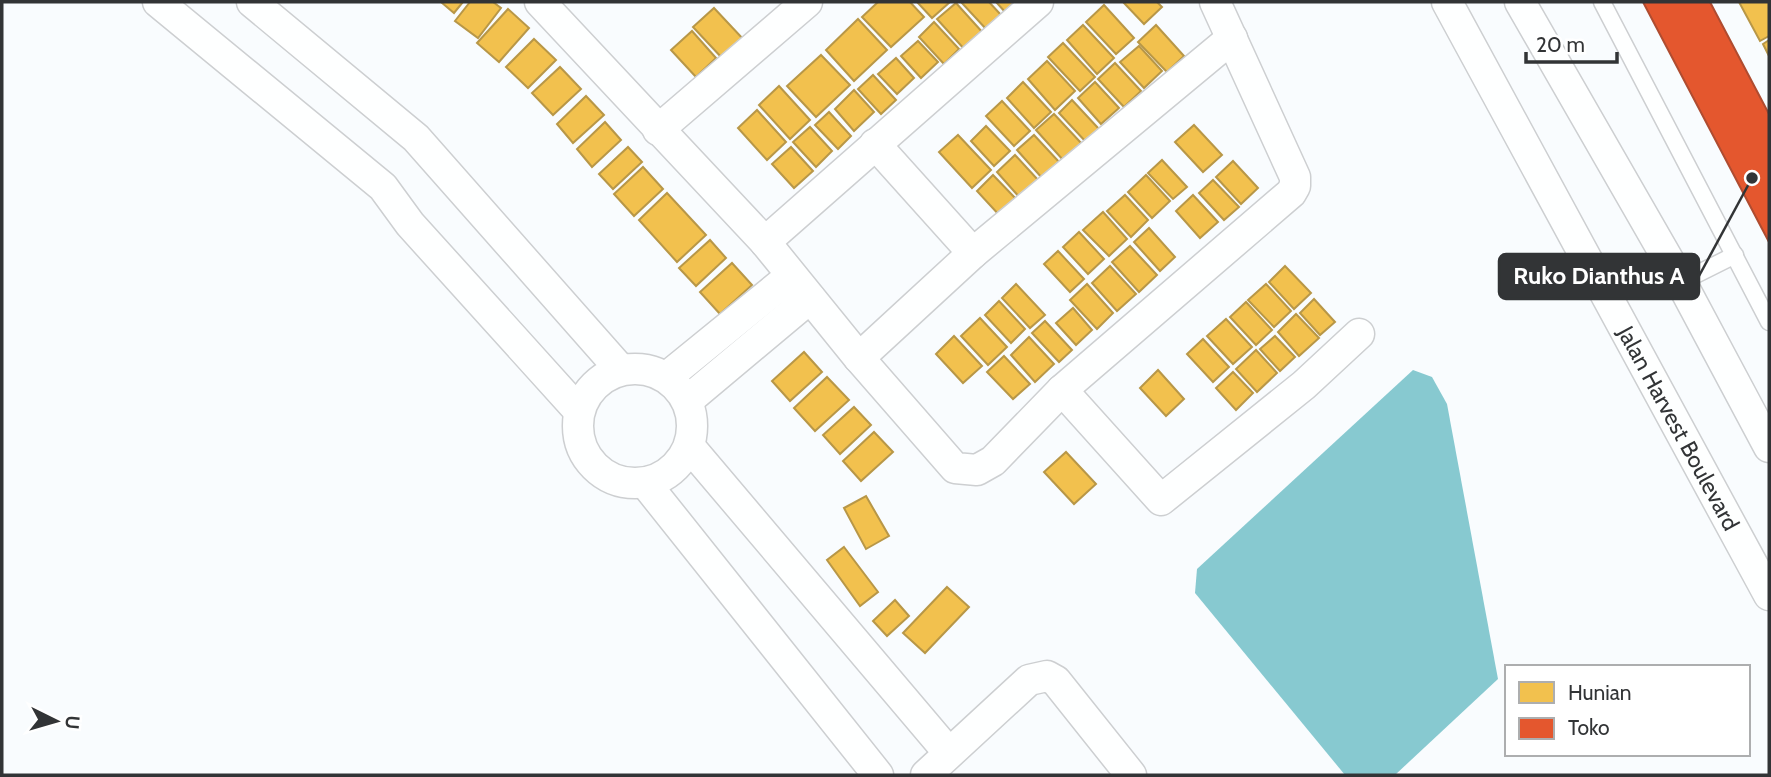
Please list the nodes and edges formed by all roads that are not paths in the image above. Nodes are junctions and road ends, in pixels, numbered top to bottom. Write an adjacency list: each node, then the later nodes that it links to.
1 (158, 2): 25 (street)
2 (252, 2): 21 (street)
3 (540, 2): 11 (street)
4 (807, 2): 11 (street)
5 (1038, 2): 12 (street)
6 (1215, 2): 10 (street)
7 (1447, 2): 29 (street, Jalan Harvest Boulevard)
8 (1602, 2): 15 (lane)
9 (1529, 5): 16 (street)
10 (1232, 38): 14 (street); 23 (street)
11 (658, 130): 13 (street)
12 (875, 144): 13 (street); 14 (street)
13 (765, 242): 17 (street)
14 (973, 253): 20 (street)
15 (1735, 255): 16 (lane); 18 (lane)
16 (1681, 282): 27 (street)
17 (801, 287): 20 (street); 22 (street); 24 (street)
18 (1769, 322)
19 (1359, 334): 23 (street)
20 (859, 358): 23 (street)
21 (620, 369): 22 (street); 25 (street)
22 (667, 377): 24 (street)
23 (1062, 390)
24 (687, 401): 26 (street)
25 (578, 410): 28 (street)
26 (689, 446): 28 (street); 30 (street)
27 (1769, 447)
28 (646, 484): 31 (street)
29 (1769, 594)
30 (949, 753): 32 (street); 33 (street)
31 (877, 775)
32 (926, 775)
33 (1130, 775)

